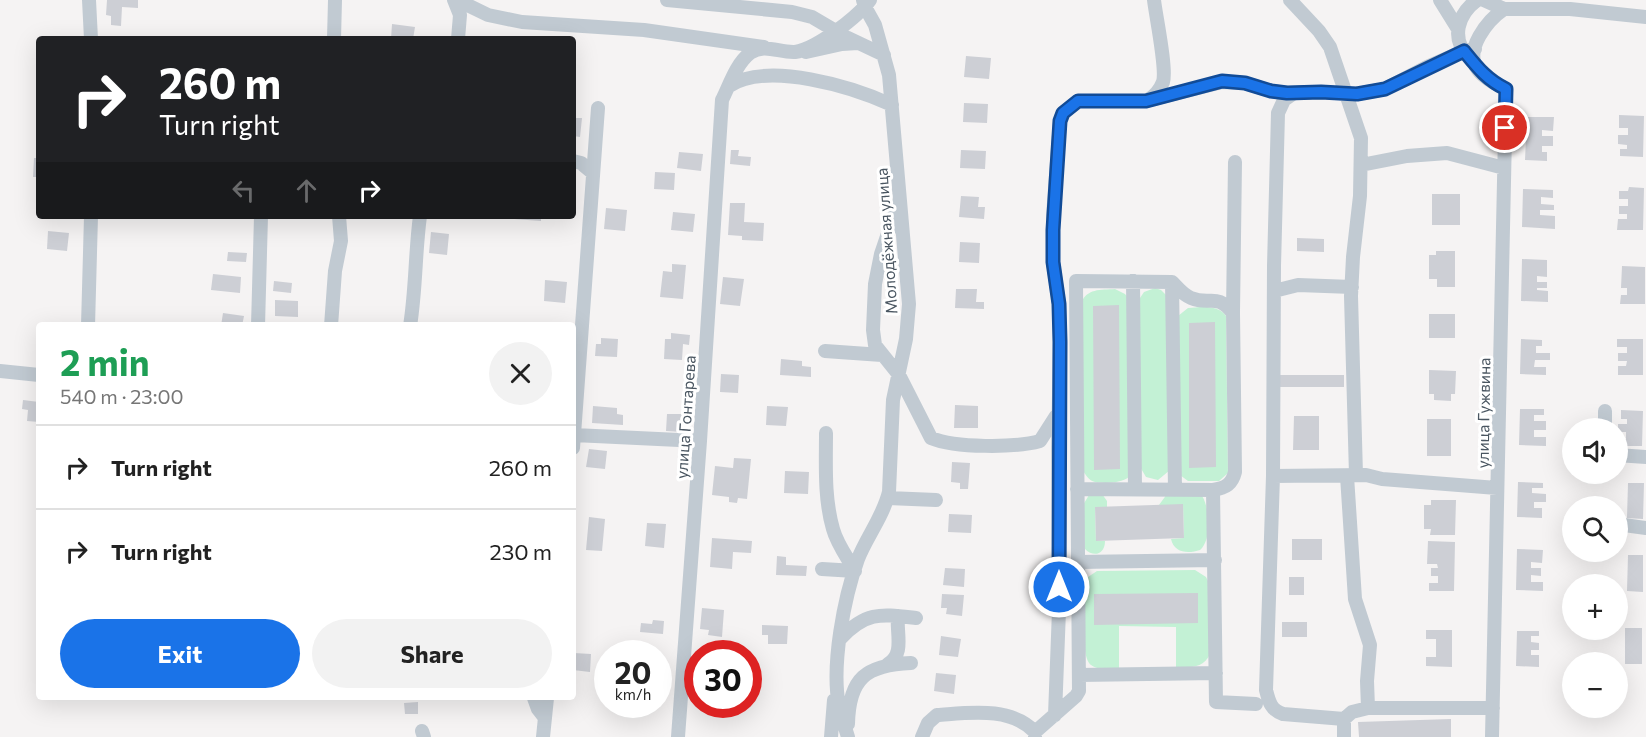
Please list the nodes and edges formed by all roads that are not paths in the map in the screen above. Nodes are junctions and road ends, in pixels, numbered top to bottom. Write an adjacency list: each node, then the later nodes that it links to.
1 (89, 0): 19 (street)
2 (334, 0): 20 (street)
3 (456, 0): 13 (street); 18 (street)
4 (667, 0): 17 (street)
5 (1154, 0): 32 (street)
6 (1290, 0): 31 (street)
7 (1440, 0): 16 (street)
8 (1477, 0): 16 (street)
9 (1484, 0): 12 (street)
10 (1607, 0): 14 (street)
11 (866, 2): 17 (street); 26 (street, Молодёжная улица)
12 (1504, 9): 14 (street); 25 (street)
13 (488, 15): 18 (street); 21 (street)
14 (1629, 15): 15 (street)
15 (1646, 17)
16 (1458, 29): 25 (street)
17 (837, 30): 22 (street); 24 (street)
18 (459, 35)
19 (91, 36)
20 (334, 36)
21 (717, 40): 23 (street); 27 (street)
22 (859, 43): 24 (street); 26 (street)
23 (768, 48): 24 (street); 27 (street)
24 (795, 52)
25 (1471, 53): 31 (street); 39 (street, улица Гужвина)
26 (884, 55): 33 (street, Молодёжная улица)
27 (737, 67): 28 (street)
28 (729, 86): 33 (street); 65 (street, улица Гонтарева)
29 (1258, 86): 30 (street); 32 (street); 35 (street)
30 (1293, 93): 31 (street); 35 (street)
31 (1347, 94): 38 (street)
32 (1146, 101): 60 (street)
33 (892, 105): 41 (street, Молодёжная улица)
34 (598, 108): 40 (street)
35 (1278, 113): 49 (street)
36 (576, 162): 40 (street)
37 (1235, 162): 50 (street)
38 (1361, 165): 39 (street); 48 (street)
39 (1504, 168): 71 (street, улица Гужвина)
40 (593, 173): 62 (street)
41 (900, 199): 56 (street); 59 (street, Молодёжная улица)
42 (91, 219): 51 (street)
43 (261, 219): 52 (street)
44 (339, 219): 53 (street)
45 (420, 219): 54 (street)
46 (1133, 281): 47 (street); 72 (street); 73 (street)
47 (1172, 282): 50 (street); 74 (street)
48 (1352, 287): 49 (street); 70 (street)
49 (1274, 291): 69 (street)
50 (1233, 313): 75 (street)
51 (88, 322)
52 (258, 322)
53 (331, 322)
54 (411, 322)
55 (825, 351): 56 (street)
56 (882, 355): 59 (street)
57 (0, 371): 58 (street)
58 (36, 375)
59 (899, 375): 60 (street); 76 (street, Молодёжная улица)
60 (1059, 411): 97 (street)
61 (1605, 411): 63 (street)
62 (576, 414)
63 (1605, 418)
64 (826, 433): 83 (street)
65 (700, 441): 66 (street); 102 (street, улица Гонтарева)
66 (576, 442)
67 (1628, 456): 68 (street)
68 (1646, 458)
69 (1273, 476): 70 (street); 99 (street)
70 (1352, 476): 71 (street); 95 (street)
71 (1497, 488): 96 (street, улица Гужвина)
72 (1077, 489): 73 (street); 81 (street)
73 (1135, 489): 74 (street)
74 (1175, 489): 75 (street)
75 (1213, 490): 80 (street)
76 (888, 498): 77 (street); 83 (street, Молодёжная улица)
77 (936, 500)
78 (1628, 526): 79 (street)
79 (1646, 528)
80 (1215, 560): 81 (street); 89 (street)
81 (1078, 562): 90 (street)
82 (822, 569): 83 (street)
83 (855, 571): 86 (street, Молодёжная улица)
84 (898, 616): 85 (street); 86 (street); 88 (street)
85 (916, 618)
86 (840, 639): 91 (street, Молодёжная улица)
87 (911, 663): 88 (street)
88 (888, 664): 104 (street)
89 (1216, 673): 90 (street); 94 (street)
90 (1079, 675): 97 (street)
91 (837, 683): 103 (street); 104 (street, Молодёжная улица)
92 (535, 700): 98 (street)
93 (547, 700): 98 (street)
94 (1256, 704)
95 (1368, 708): 96 (street); 99 (street)
96 (1493, 708): 107 (street, улица Гужвина)
97 (1054, 715): 100 (street)
98 (545, 718): 101 (street)
99 (1344, 719): 106 (street)
100 (1035, 734): 105 (street)
101 (543, 737)
102 (678, 737)
103 (831, 737)
104 (848, 737)
105 (922, 737)
106 (1344, 737)
107 (1492, 737)

